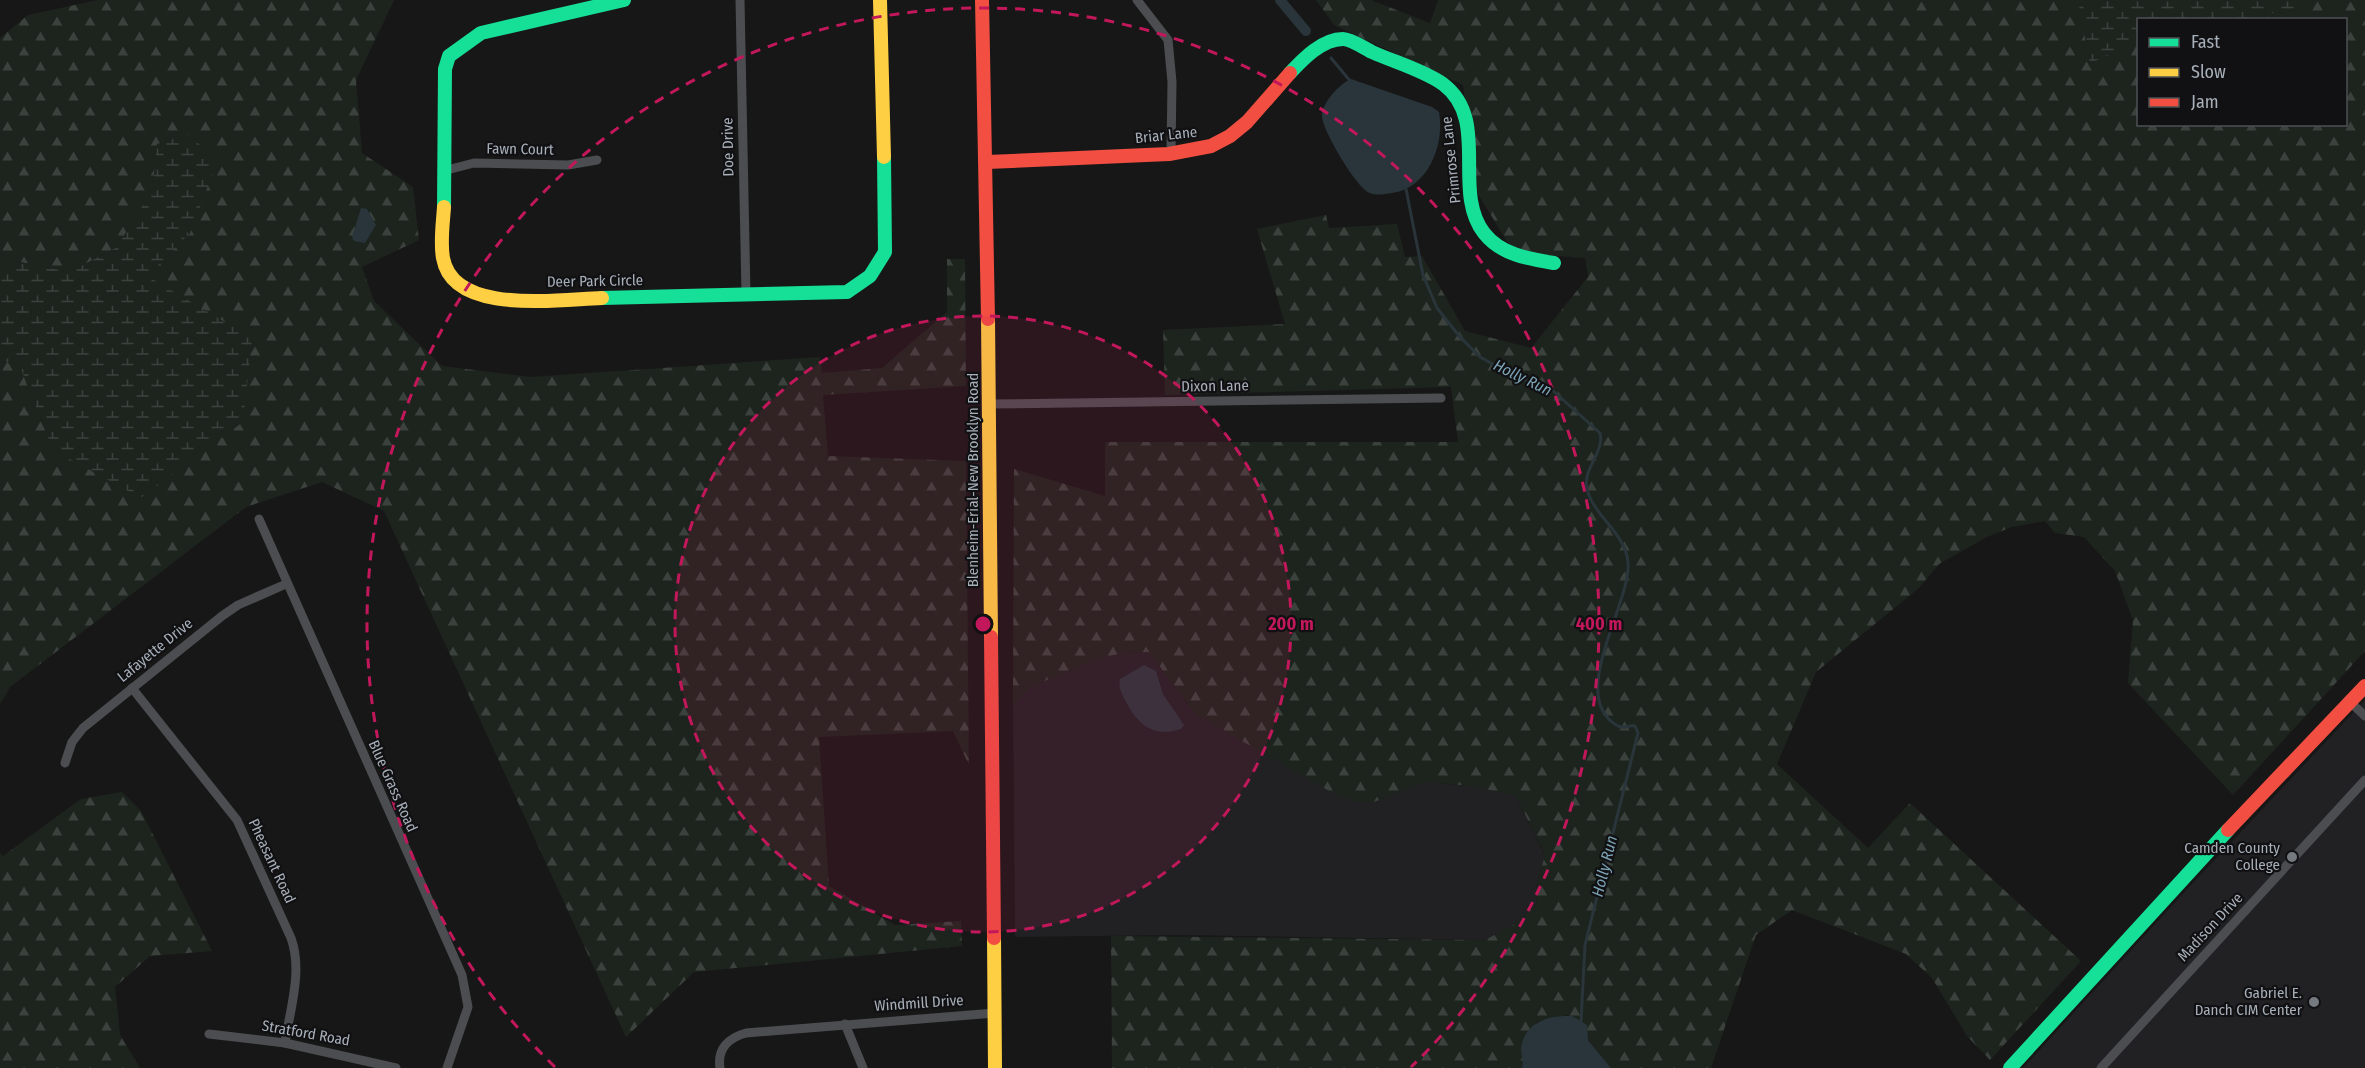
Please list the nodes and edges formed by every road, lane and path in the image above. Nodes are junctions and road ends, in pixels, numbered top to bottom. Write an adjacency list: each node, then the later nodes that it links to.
1 (624, 0): 10 (street, Deer Park Circle)
2 (740, 0): 12 (street, Doe Drive)
3 (879, 0): 12 (street, Deer Park Circle)
4 (982, 0): 9 (street, Blenheim-Erial-New Brooklyn Road)
5 (1137, 0): 7 (street)
6 (1310, 53): 7 (street, Briar Lane); 11 (street, Primrose Lane)
7 (1171, 152): 9 (street, Briar Lane)
8 (597, 160): 10 (street, Fawn Court)
9 (987, 162): 14 (street, Blenheim-Erial-New Brooklyn Road)
10 (443, 171): 12 (street, Deer Park Circle)
11 (1554, 263)
12 (746, 294)
13 (1441, 398): 14 (street, Dixon Lane)
14 (990, 404): 23 (street, Blenheim-Erial-New Brooklyn Road)
15 (259, 519): 16 (street, Blue Grass Road)
16 (286, 584): 18 (street, Lafayette Drive); 28 (street, Blue Grass Road)
17 (2365, 686): 19 (street)
18 (132, 688): 21 (street, Lafayette Drive); 26 (street, Pheasant Road)
19 (2350, 702): 20 (street); 32 (street)
20 (2365, 716)
21 (65, 763)
22 (2365, 780): 33 (street, Madison Drive)
23 (995, 1013): 24 (street, Windmill Drive); 31 (street, Blenheim-Erial-New Brooklyn Road)
24 (845, 1024): 29 (street, Windmill Drive); 30 (street)
25 (209, 1034): 26 (street, Stratford Road)
26 (285, 1042): 27 (street, Stratford Road)
27 (396, 1068)
28 (447, 1068)
29 (720, 1068)
30 (863, 1068)
31 (995, 1068)
32 (2010, 1068)
33 (2101, 1068)

